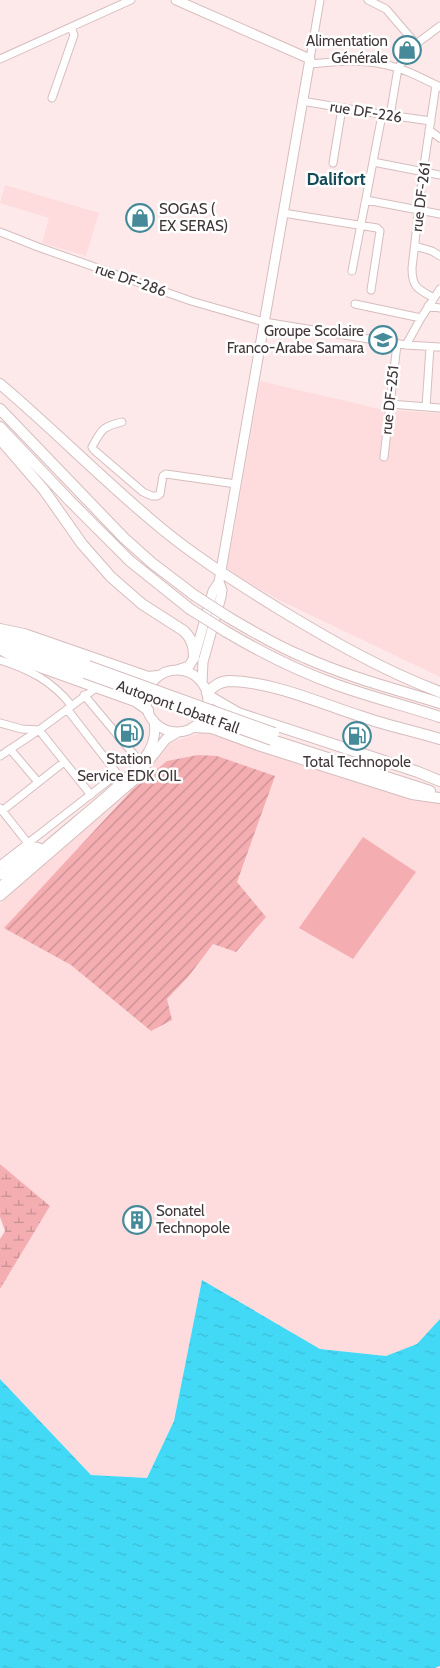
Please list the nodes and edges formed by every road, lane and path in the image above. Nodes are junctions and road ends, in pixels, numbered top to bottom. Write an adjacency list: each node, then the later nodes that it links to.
1 (131, 0): 6 (street)
2 (176, 0): 9 (main road)
3 (320, 0): 9 (street)
4 (368, 0): 7 (street)
5 (440, 26): 7 (street)
6 (71, 27): 8 (street); 12 (street)
7 (416, 44): 10 (street)
8 (0, 59)
9 (309, 62): 10 (street); 13 (main road)
10 (398, 68): 11 (street); 15 (street)
11 (438, 86): 16 (street, rue DF-261)
12 (52, 98)
13 (302, 101): 14 (street, rue DF-226); 25 (main road)
14 (342, 108): 15 (street, rue DF-226); 20 (street)
15 (386, 116): 16 (street, rue DF-226); 19 (street)
16 (431, 121): 17 (street, rue DF-261)
17 (429, 130): 18 (street); 21 (street, rue DF-261)
18 (440, 138)
19 (373, 162): 21 (street); 23 (street)
20 (333, 163)
21 (423, 172): 22 (street); 24 (street, rue DF-261)
22 (440, 175)
23 (366, 200): 24 (street); 27 (street)
24 (420, 210): 26 (street); 29 (street, rue DF-261)
25 (283, 213): 27 (street); 39 (main road)
26 (440, 214)
27 (361, 225): 31 (street); 33 (street)
28 (0, 232): 39 (street, rue DF-286)
29 (415, 246): 30 (street); 34 (street, rue DF-261)
30 (440, 256)
31 (352, 271)
32 (440, 289): 34 (street)
33 (371, 290)
34 (434, 298): 36 (street)
35 (355, 304): 38 (street)
36 (428, 306): 37 (street); 38 (street)
37 (440, 308)
38 (421, 318): 41 (street)
39 (264, 322): 40 (street, rue DF-286); 52 (main road)
40 (397, 344): 41 (street, rue DF-286); 44 (street, rue DF-251)
41 (406, 345): 42 (street, rue DF-286)
42 (437, 346): 45 (street)
43 (0, 384): 53 (highway)
44 (390, 404): 45 (street); 51 (street, rue DF-251)
45 (426, 406): 46 (street)
46 (440, 408)
47 (0, 409): 67 (highway, bridge)
48 (122, 422): 52 (street)
49 (0, 427): 70 (highway, bridge)
50 (0, 439): 58 (highway)
51 (384, 457)
52 (236, 484): 53 (main road)
53 (220, 577): 58 (main road); 64 (main road); 65 (highway)
54 (0, 629): 62 (highway)
55 (0, 634): 60 (highway)
56 (0, 643): 60 (highway)
57 (0, 649): 63 (highway)
58 (194, 658): 61 (main road)
59 (0, 660): 68 (street)
60 (86, 670): 76 (highway, Autopont Lobatt Fall, bridge)
61 (176, 670): 62 (main road); 64 (main road)
62 (158, 676): 69 (main road)
63 (96, 688): 66 (street); 69 (highway)
64 (206, 690): 73 (main road); 77 (highway); 85 (highway)
65 (440, 692)
66 (84, 695): 68 (street); 80 (street)
67 (440, 703)
68 (69, 707): 74 (street); 82 (street)
69 (148, 710): 71 (main road)
70 (440, 717)
71 (154, 721): 75 (main road); 83 (main road)
72 (0, 722): 74 (street)
73 (194, 727): 75 (main road); 87 (highway)
74 (39, 730): 78 (street); 81 (street)
75 (178, 732): 94 (main road)
76 (273, 737): 85 (highway); 87 (highway)
77 (440, 739)
78 (10, 749): 79 (street); 84 (street)
79 (0, 756)
80 (136, 757)
81 (64, 762): 84 (street); 86 (street)
82 (117, 774): 83 (street); 86 (street)
83 (124, 781): 90 (main road)
84 (38, 782): 88 (street)
85 (440, 782)
86 (91, 795): 89 (street)
87 (440, 796)
88 (1, 809): 89 (street)
89 (30, 846): 90 (main road); 91 (street); 92 (main road)
90 (42, 849): 93 (main road)
91 (0, 865)
92 (0, 875)
93 (0, 887)
94 (0, 896)

